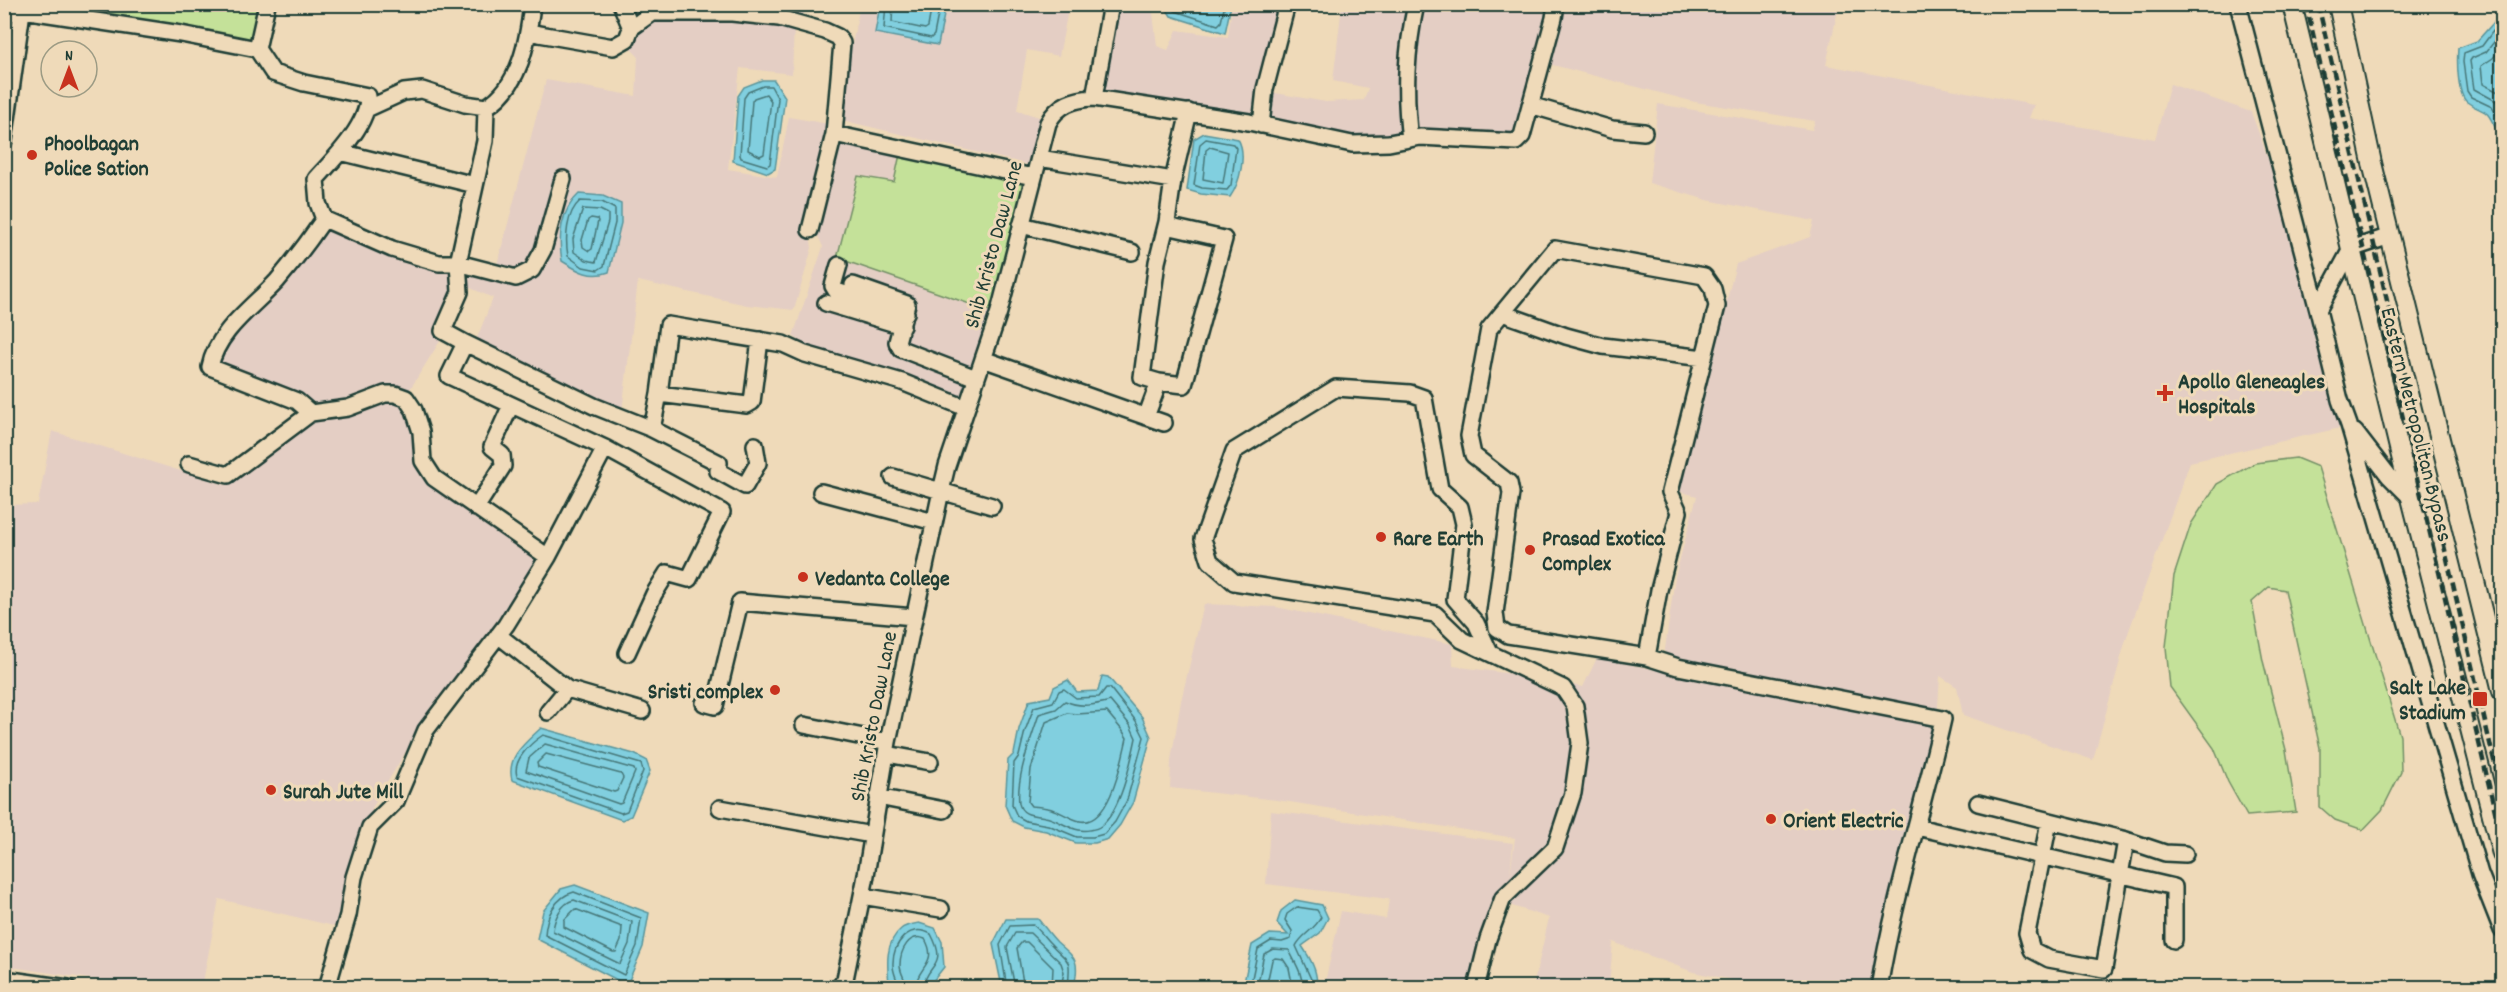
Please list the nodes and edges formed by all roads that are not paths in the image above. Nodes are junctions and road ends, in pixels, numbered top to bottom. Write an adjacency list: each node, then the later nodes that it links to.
1 (267, 4): 15 (street)
2 (532, 4): 14 (street)
3 (621, 4): 13 (street)
4 (1111, 4): 16 (street)
5 (1287, 4): 21 (street)
6 (1416, 4): 24 (street)
7 (1556, 4): 17 (street, Shib Kristo Daw Lane)
8 (2238, 4): 43 (street)
9 (2292, 4): 37 (main road, Eastern Metropolitan Bypass)
10 (2338, 4): 36 (main road, Eastern Metropolitan Bypass)
11 (23, 8): 12 (street); 15 (street); 25 (street)
12 (4, 14)
13 (631, 28): 14 (street); 23 (street)
14 (528, 32): 18 (street)
15 (257, 49): 19 (street)
16 (1094, 98): 20 (street, Shib Kristo Daw Lane); 27 (street, Shib Kristo Daw Lane)
17 (1530, 105): 22 (street); 24 (street, Shib Kristo Daw Lane)
18 (486, 107): 19 (street); 31 (street)
19 (369, 108): 26 (street)
20 (1189, 112): 21 (street, Shib Kristo Daw Lane); 30 (street)
21 (1261, 125): 24 (street, Shib Kristo Daw Lane)
22 (1644, 132)
23 (834, 134): 28 (street); 35 (street)
24 (1410, 139)
25 (4, 141)
26 (340, 152): 31 (street); 32 (street)
27 (1039, 158): 28 (street, Shib Kristo Daw Lane); 30 (street)
28 (1033, 177): 34 (street, Shib Kristo Daw Lane)
29 (563, 179): 39 (street)
30 (1173, 180): 33 (street)
31 (475, 185): 39 (street)
32 (324, 219): 39 (street); 55 (street)
33 (1167, 222): 51 (street); 51 (street)
34 (1021, 225): 38 (street); 48 (street, Shib Kristo Daw Lane)
35 (810, 230)
36 (2390, 236): 37 (street); 79 (main road, Eastern Metropolitan Bypass)
37 (2351, 249): 43 (street); 66 (main road, Eastern Metropolitan Bypass)
38 (1132, 252)
39 (458, 263): 47 (street)
40 (839, 265): 45 (street)
41 (853, 285): 45 (street)
42 (826, 303): 45 (street)
43 (2318, 310): 58 (street)
44 (1502, 313): 49 (street); 49 (street); 77 (street)
45 (904, 320): 50 (street)
46 (760, 340): 52 (street); 52 (street); 54 (street)
47 (465, 343): 53 (street); 59 (street)
48 (983, 358): 50 (street, Shib Kristo Daw Lane); 56 (street)
49 (1704, 358): 77 (street)
50 (976, 378): 54 (street, Shib Kristo Daw Lane)
51 (1159, 382): 56 (street)
52 (659, 394): 59 (street)
53 (511, 405): 61 (street); 68 (street)
54 (966, 408): 64 (street, Shib Kristo Daw Lane)
55 (312, 413): 62 (street); 68 (street)
56 (1146, 417): 57 (street)
57 (1164, 423)
58 (2349, 424): 66 (street); 100 (street)
59 (652, 429): 60 (street)
60 (755, 445)
61 (604, 448): 70 (street); 75 (street)
62 (189, 464)
63 (893, 477): 64 (street)
64 (941, 491): 67 (street); 69 (street, Shib Kristo Daw Lane)
65 (821, 492): 69 (street)
66 (2410, 498): 95 (main road, Eastern Metropolitan Bypass)
67 (992, 506)
68 (476, 508): 70 (street)
69 (934, 522): 73 (street, Shib Kristo Daw Lane)
70 (548, 557): 74 (street)
71 (1455, 599): 72 (street); 72 (street); 76 (street)
72 (1435, 614): 76 (street)
73 (914, 618): 80 (street); 84 (street, Shib Kristo Daw Lane)
74 (498, 635): 78 (street); 104 (street)
75 (627, 653)
76 (1490, 653): 106 (street)
77 (1647, 657): 91 (street)
78 (567, 689): 81 (street); 82 (street)
79 (2502, 691)
80 (704, 703)
81 (642, 711)
82 (548, 712)
83 (804, 725): 84 (street)
84 (888, 748): 85 (street); 86 (street, Shib Kristo Daw Lane)
85 (930, 762)
86 (878, 796): 89 (street); 92 (street, Shib Kristo Daw Lane)
87 (1978, 804): 90 (street)
88 (720, 808): 92 (street)
89 (944, 810)
90 (2049, 822): 93 (street); 96 (street)
91 (1917, 827): 96 (street); 107 (street)
92 (872, 835): 98 (street, Shib Kristo Daw Lane)
93 (2126, 840): 94 (street); 97 (street)
94 (2185, 854)
95 (2502, 854)
96 (2043, 856): 97 (street); 97 (street)
97 (2120, 874): 101 (street)
98 (862, 896): 99 (street); 105 (street, Shib Kristo Daw Lane)
99 (941, 909)
100 (2502, 930)
101 (2174, 940)
102 (4, 979): 103 (street)
103 (68, 987)
104 (327, 987)
105 (839, 987)
106 (1476, 987)
107 (1880, 987)

